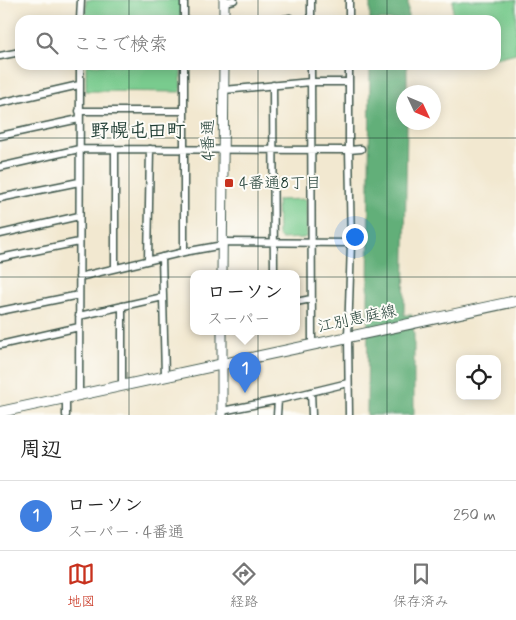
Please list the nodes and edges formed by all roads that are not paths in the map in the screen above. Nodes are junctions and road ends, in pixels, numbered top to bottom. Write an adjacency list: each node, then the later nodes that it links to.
1 (81, 0): 7 (street)
2 (184, 0): 8 (street)
3 (234, 0): 6 (street)
4 (311, 0): 10 (street)
5 (349, 0): 11 (street)
6 (224, 1): 9 (street)
7 (80, 15)
8 (184, 15)
9 (224, 15)
10 (311, 15)
11 (349, 15)
12 (15, 53): 13 (street)
13 (0, 56)
14 (80, 70): 21 (street)
15 (184, 70): 26 (street)
16 (224, 70): 23 (street, 4番通)
17 (311, 70): 19 (street)
18 (349, 70): 20 (street)
19 (311, 82): 20 (street); 22 (street); 36 (street)
20 (349, 82): 37 (street)
21 (79, 85): 24 (street); 25 (street)
22 (273, 85): 23 (street); 35 (street)
23 (224, 90): 33 (street, 4番通)
24 (0, 103)
25 (79, 111): 26 (street); 27 (street)
26 (184, 111): 32 (street)
27 (79, 119): 28 (street); 29 (street)
28 (0, 136)
29 (79, 149): 30 (street); 38 (street); 39 (street)
30 (115, 149): 31 (street); 52 (street)
31 (150, 149): 32 (street); 51 (street)
32 (184, 149): 33 (street); 48 (street)
33 (223, 149): 35 (street); 44 (street, 4番通)
34 (361, 149): 37 (street)
35 (273, 150): 36 (street); 45 (street)
36 (311, 150): 37 (street); 47 (street)
37 (348, 150): 46 (street)
38 (0, 167)
39 (79, 182): 40 (street); 41 (street)
40 (0, 198)
41 (79, 216): 42 (street); 43 (street)
42 (0, 234)
43 (79, 242): 49 (street); 55 (street)
44 (223, 243): 45 (street); 48 (street); 53 (street, 4番通)
45 (274, 243): 47 (street); 54 (street)
46 (352, 243): 47 (street); 66 (street)
47 (311, 244): 58 (street)
48 (184, 252): 50 (street)
49 (0, 258)
50 (162, 258): 51 (street); 57 (street)
51 (148, 260): 52 (street)
52 (116, 268): 55 (street)
53 (222, 270)
54 (274, 270)
55 (79, 277): 56 (street)
56 (79, 295): 62 (street); 63 (street)
57 (163, 297): 61 (street); 70 (street)
58 (311, 299): 59 (street); 67 (street)
59 (300, 301)
60 (516, 301): 66 (main road, 江別恵庭線)
61 (122, 306): 63 (street); 72 (street)
62 (0, 311)
63 (79, 316): 64 (street)
64 (79, 327): 68 (street); 74 (street)
65 (222, 335): 69 (street)
66 (348, 337): 67 (main road, 江別恵庭線); 71 (street)
67 (312, 344): 69 (main road, 江別恵庭線)
68 (0, 345)
69 (222, 364): 70 (main road, 江別恵庭線); 78 (street)
70 (165, 376): 72 (main road, 江別恵庭線)
71 (348, 383): 73 (street); 82 (street)
72 (122, 385): 74 (main road, 江別恵庭線)
73 (311, 392): 76 (street); 81 (street)
74 (79, 394): 75 (main road, 江別恵庭線)
75 (66, 397): 77 (main road, 江別恵庭線); 79 (street)
76 (278, 400): 78 (street); 80 (street)
77 (0, 412)
78 (222, 413)
79 (66, 415)
80 (277, 415)
81 (312, 415)
82 (349, 415)

